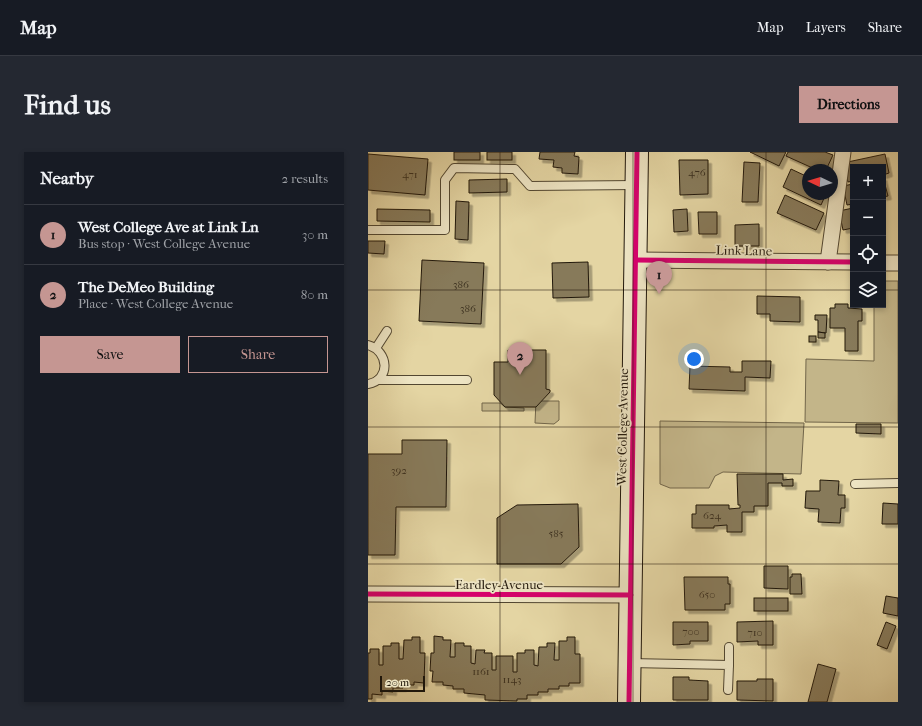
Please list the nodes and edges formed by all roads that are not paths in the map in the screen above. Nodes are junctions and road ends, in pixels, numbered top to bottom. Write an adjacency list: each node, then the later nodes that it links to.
1 (637, 152): 3 (main road, West College Avenue)
2 (843, 152): 6 (street)
3 (636, 185): 4 (lane); 5 (main road, West College Avenue)
4 (368, 230)
5 (636, 260): 6 (street, Link Lane); 18 (main road, West College Avenue)
6 (828, 262): 7 (street, Link Lane)
7 (850, 262)
8 (886, 262): 9 (street)
9 (898, 263)
10 (387, 331): 11 (lane)
11 (372, 347): 12 (lane)
12 (378, 380): 13 (lane); 14 (lane)
13 (467, 380)
14 (368, 384)
15 (898, 483): 16 (lane)
16 (855, 484)
17 (368, 594): 18 (street, Eardley Avenue)
18 (631, 595): 20 (main road, West College Avenue)
19 (729, 647): 21 (lane)
20 (630, 663): 21 (lane); 23 (main road, West College Avenue)
21 (729, 665): 22 (lane)
22 (728, 690)
23 (629, 702)

